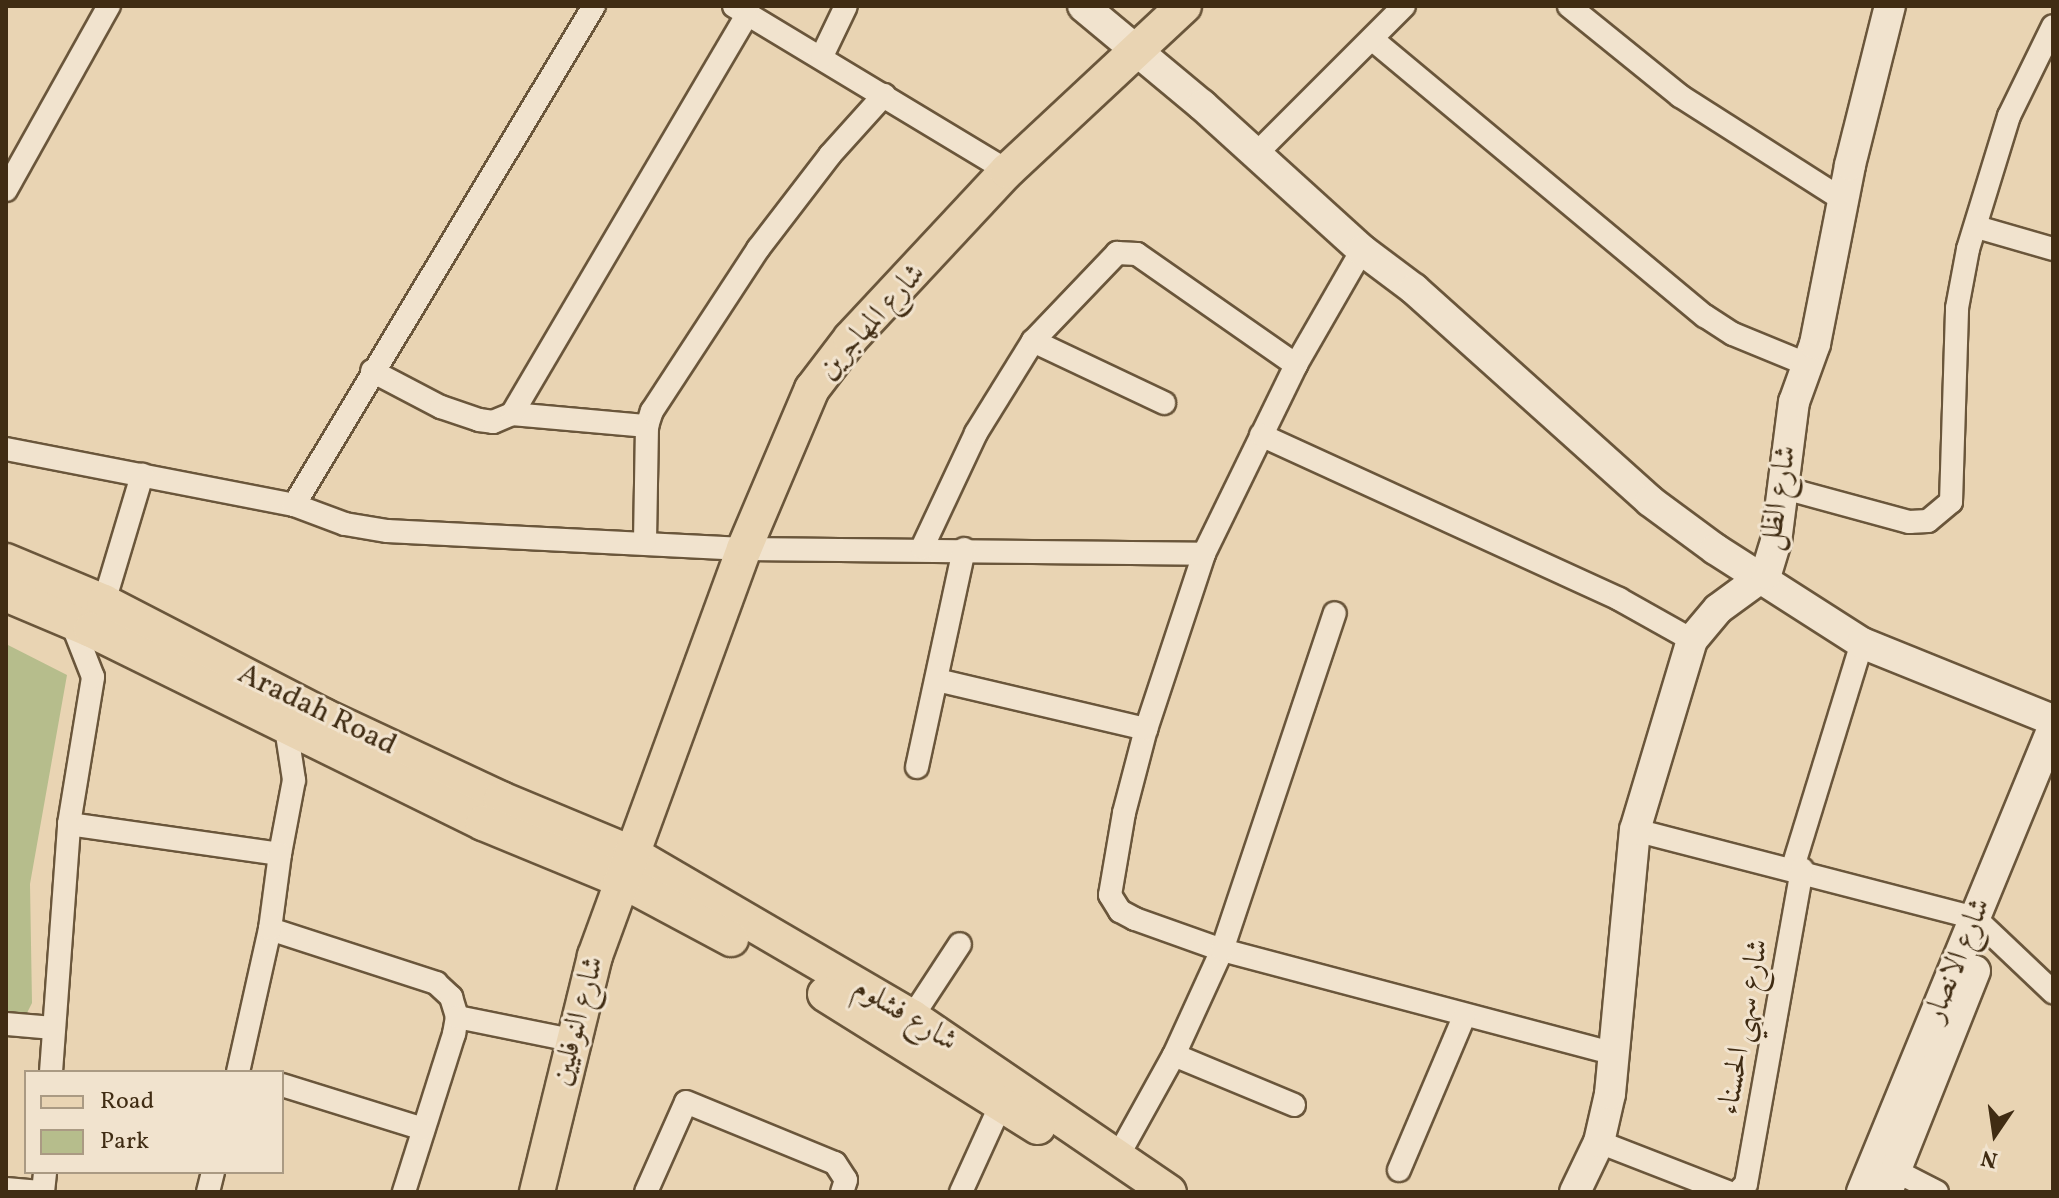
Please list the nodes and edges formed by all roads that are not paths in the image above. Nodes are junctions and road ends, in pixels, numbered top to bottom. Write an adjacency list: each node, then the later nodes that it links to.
1 (109, 6): 17 (street)
2 (594, 6): 25 (street)
3 (846, 6): 13 (street)
4 (1083, 6): 12 (main road)
5 (1184, 6): 12 (main road, شارع المهاجرين)
6 (1404, 6): 11 (street)
7 (1569, 6): 18 (street)
8 (1890, 6): 18 (main road, شارع الظل)
9 (740, 11): 13 (street); 27 (street)
10 (2053, 26): 19 (street)
11 (1372, 39): 15 (street); 23 (street)
12 (1136, 52): 15 (main road); 16 (main road, شارع المهاجرين)
13 (822, 56): 14 (street)
14 (884, 95): 16 (street); 28 (street)
15 (1256, 154): 21 (main road)
16 (1007, 171): 36 (main road, شارع المهاجرين)
17 (6, 190)
18 (1845, 201): 23 (main road, شارع الظل)
19 (1977, 227): 20 (street); 32 (street)
20 (2053, 249)
21 (1362, 250): 24 (street); 40 (main road)
22 (1033, 341): 24 (street); 26 (street); 35 (street)
23 (1806, 364): 32 (main road, شارع الظل)
24 (1296, 365): 29 (street)
25 (372, 371): 27 (street); 33 (street)
26 (1164, 403)
27 (512, 414): 28 (street)
28 (647, 426): 34 (street)
29 (1261, 435): 38 (street); 45 (street)
30 (6, 449): 31 (street)
31 (142, 475): 33 (street); 42 (street)
32 (1784, 488): 40 (main road, شارع الظل)
33 (294, 505): 34 (street)
34 (645, 541): 36 (street)
35 (922, 548): 36 (street); 37 (street)
36 (744, 549): 61 (main road, شارع المهاجرين)
37 (964, 549): 38 (street); 49 (street)
38 (1204, 554): 53 (street)
39 (6, 561): 42 (main road, Aradah Road)
40 (1759, 581): 45 (main road, شارع الظل); 46 (main road)
41 (6, 594): 44 (main road, Aradah Road)
42 (104, 602): 61 (main road, Aradah Road)
43 (1335, 613): 67 (street)
44 (71, 621): 47 (main road, Aradah Road); 48 (street)
45 (1692, 640): 59 (main road, شارع الظل)
46 (1862, 643): 50 (main road); 62 (street, شارع سهي الحسناء)
47 (135, 652): 48 (street); 51 (main road, Aradah Road)
48 (93, 677): 58 (street)
49 (937, 680): 53 (street); 55 (street)
50 (2053, 720)
51 (286, 728): 54 (main road, Aradah Road); 56 (street)
52 (2053, 728): 63 (main road, شارع الانصار)
53 (1146, 729): 67 (street)
54 (331, 750): 56 (street); 61 (main road, Aradah Road)
55 (917, 767)
56 (294, 780): 60 (street)
57 (2053, 780): 63 (main road, شارع الانصار)
58 (69, 824): 60 (street); 73 (street)
59 (1635, 830): 62 (street); 75 (main road, شارع الظل)
60 (280, 854): 64 (street)
61 (626, 867): 66 (main road, شارع فشلوم); 74 (main road, شارع النوفليين)
62 (1798, 868): 63 (street); 98 (street, شارع سهي الحسناء)
63 (1983, 926): 68 (street); 86 (main road, شارع الانصار); 99 (main road, شارع الانصار)
64 (270, 929): 69 (street); 78 (street)
65 (960, 944): 70 (street)
66 (765, 946): 70 (main road, شارع فشلوم); 80 (main road, شارع فشلوم)
67 (1222, 950): 71 (street); 76 (street)
68 (2053, 992)
69 (457, 1017): 74 (street); 82 (street)
70 (912, 1017): 84 (main road, شارع فشلوم)
71 (1464, 1017): 75 (street); 85 (street)
72 (6, 1024): 73 (street)
73 (54, 1028): 77 (street)
74 (571, 1040): 90 (main road, شارع النوفليين)
75 (1617, 1054): 83 (main road, شارع الظل)
76 (1174, 1055): 81 (street); 84 (street)
77 (51, 1070)
78 (238, 1070)
79 (284, 1086): 82 (street)
80 (1002, 1102): 93 (street); 94 (main road, شارع فشلوم)
81 (1294, 1105)
82 (423, 1129): 89 (street)
83 (1599, 1142): 96 (main road, شارع الظل); 97 (street)
84 (1118, 1156): 95 (main road, شارع فشلوم)
85 (1399, 1170)
86 (1891, 1181): 100 (street)
87 (6, 1189): 88 (street)
88 (43, 1192)
89 (404, 1192)
90 (537, 1192)
91 (646, 1192): 92 (street)
92 (842, 1192)
93 (961, 1192)
94 (1132, 1192)
95 (1169, 1192)
96 (1575, 1192)
97 (1728, 1192)
98 (1738, 1192)
99 (1862, 1192)
100 (1937, 1192)

